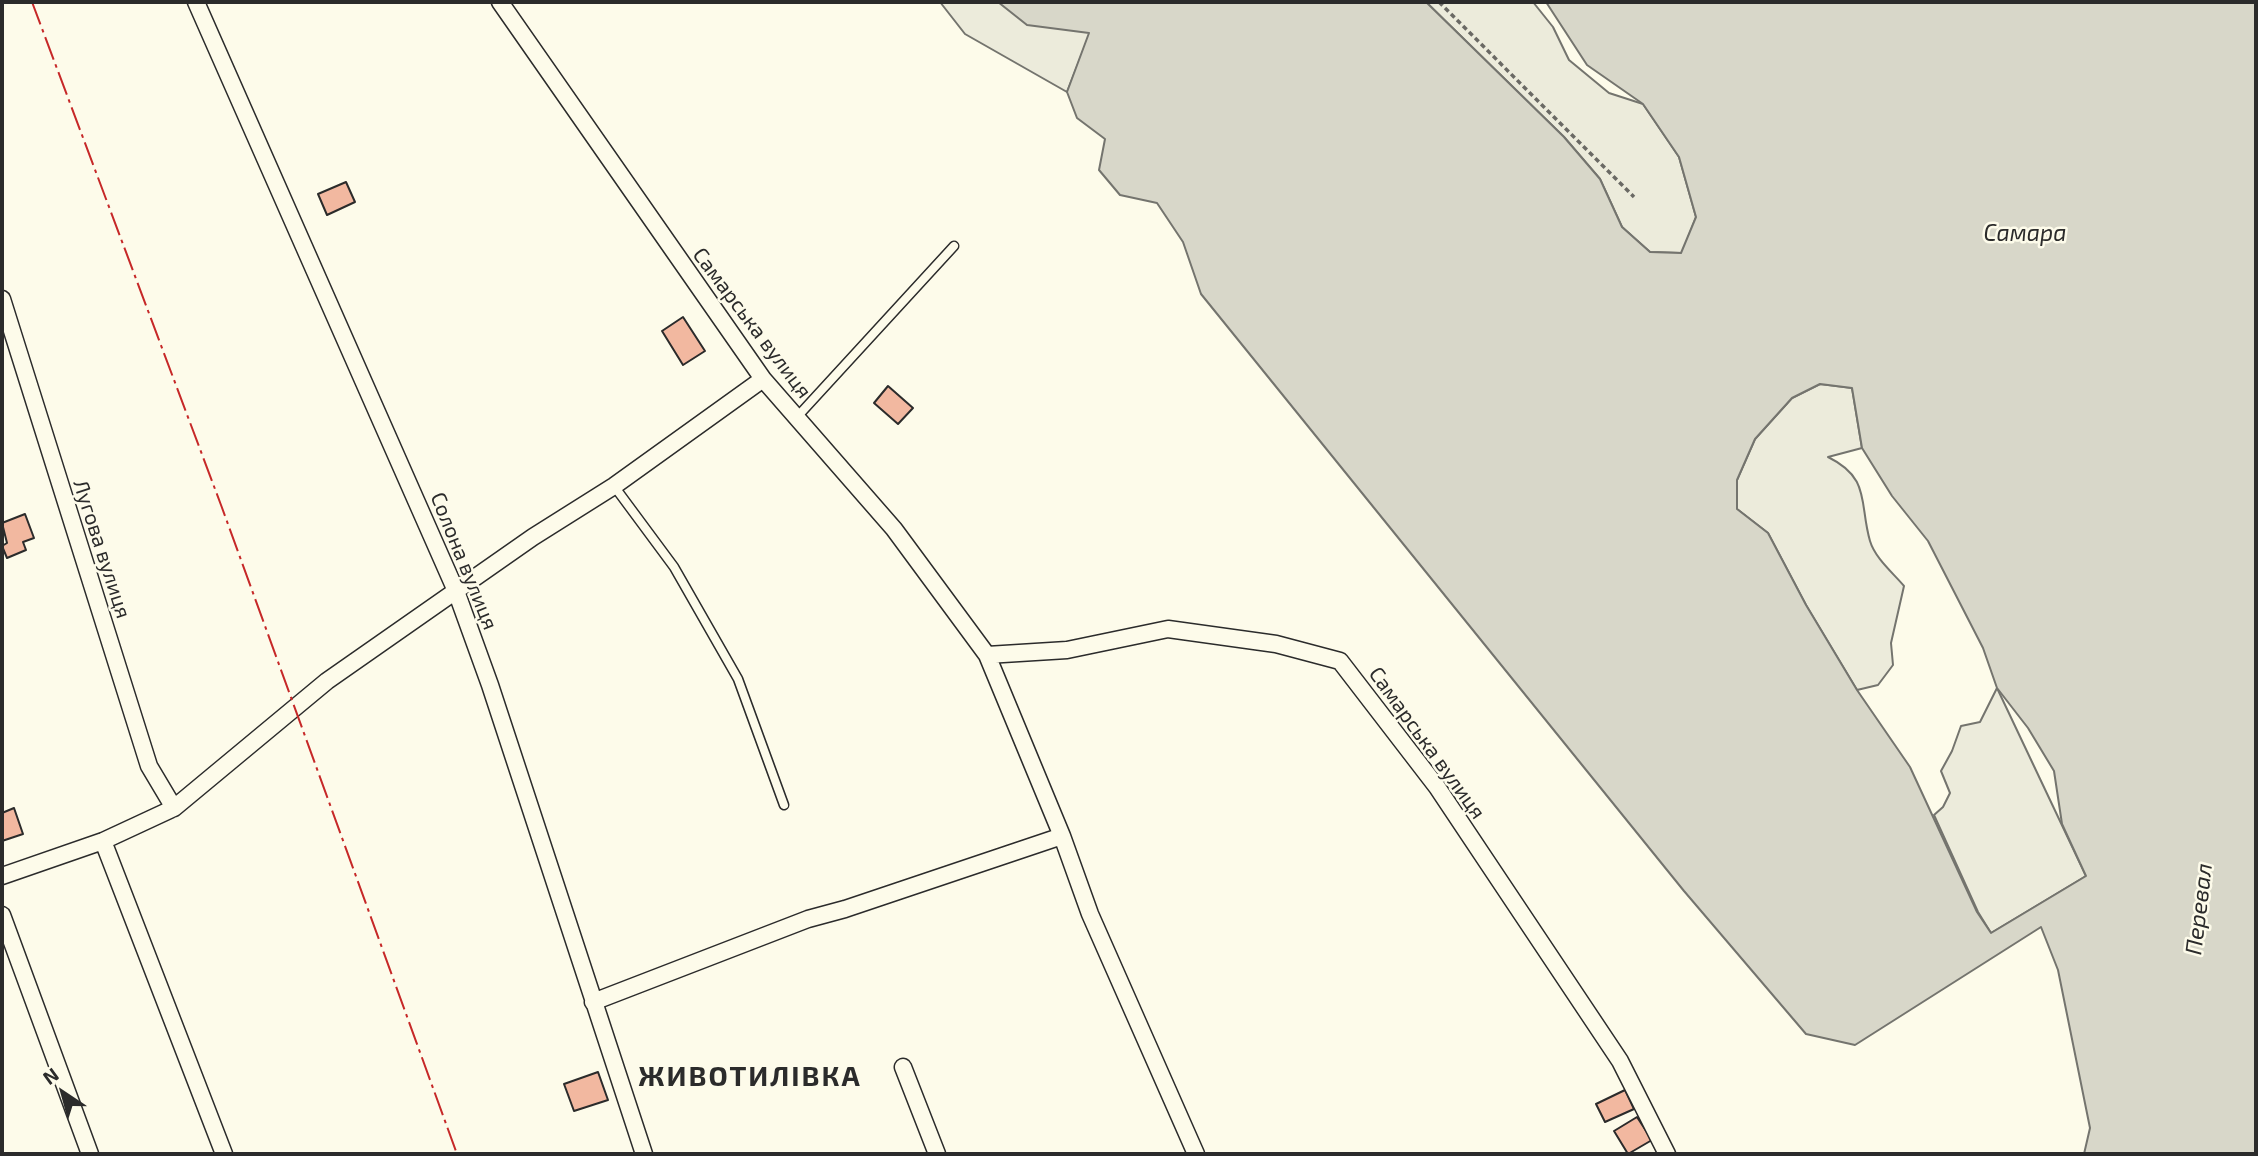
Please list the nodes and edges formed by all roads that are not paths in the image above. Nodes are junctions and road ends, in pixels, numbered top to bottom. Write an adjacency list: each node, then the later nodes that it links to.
1 (196, 2): 8 (street, Солона вулиця)
2 (500, 2): 5 (street, Самарська вулиця)
3 (954, 246): 6 (lane)
4 (2, 299): 11 (street, Лугова вулиця)
5 (763, 379): 6 (street, Самарська вулиця); 7 (street)
6 (797, 417): 9 (street, Самарська вулиця)
7 (614, 486): 8 (street); 10 (lane)
8 (456, 591): 11 (street); 16 (street, Солона вулиця)
9 (987, 655): 12 (street, Самарська вулиця); 23 (street, Самарська вулиця)
10 (784, 805)
11 (174, 808): 13 (street)
12 (1062, 836): 16 (street); 22 (street, Самарська вулиця)
13 (103, 841): 14 (street); 19 (street)
14 (2, 876)
15 (2, 915): 18 (street)
16 (593, 1002): 20 (street, Солона вулиця)
17 (903, 1067): 21 (street)
18 (90, 1154)
19 (224, 1154)
20 (644, 1154)
21 (937, 1154)
22 (1196, 1154)
23 (1667, 1154)

